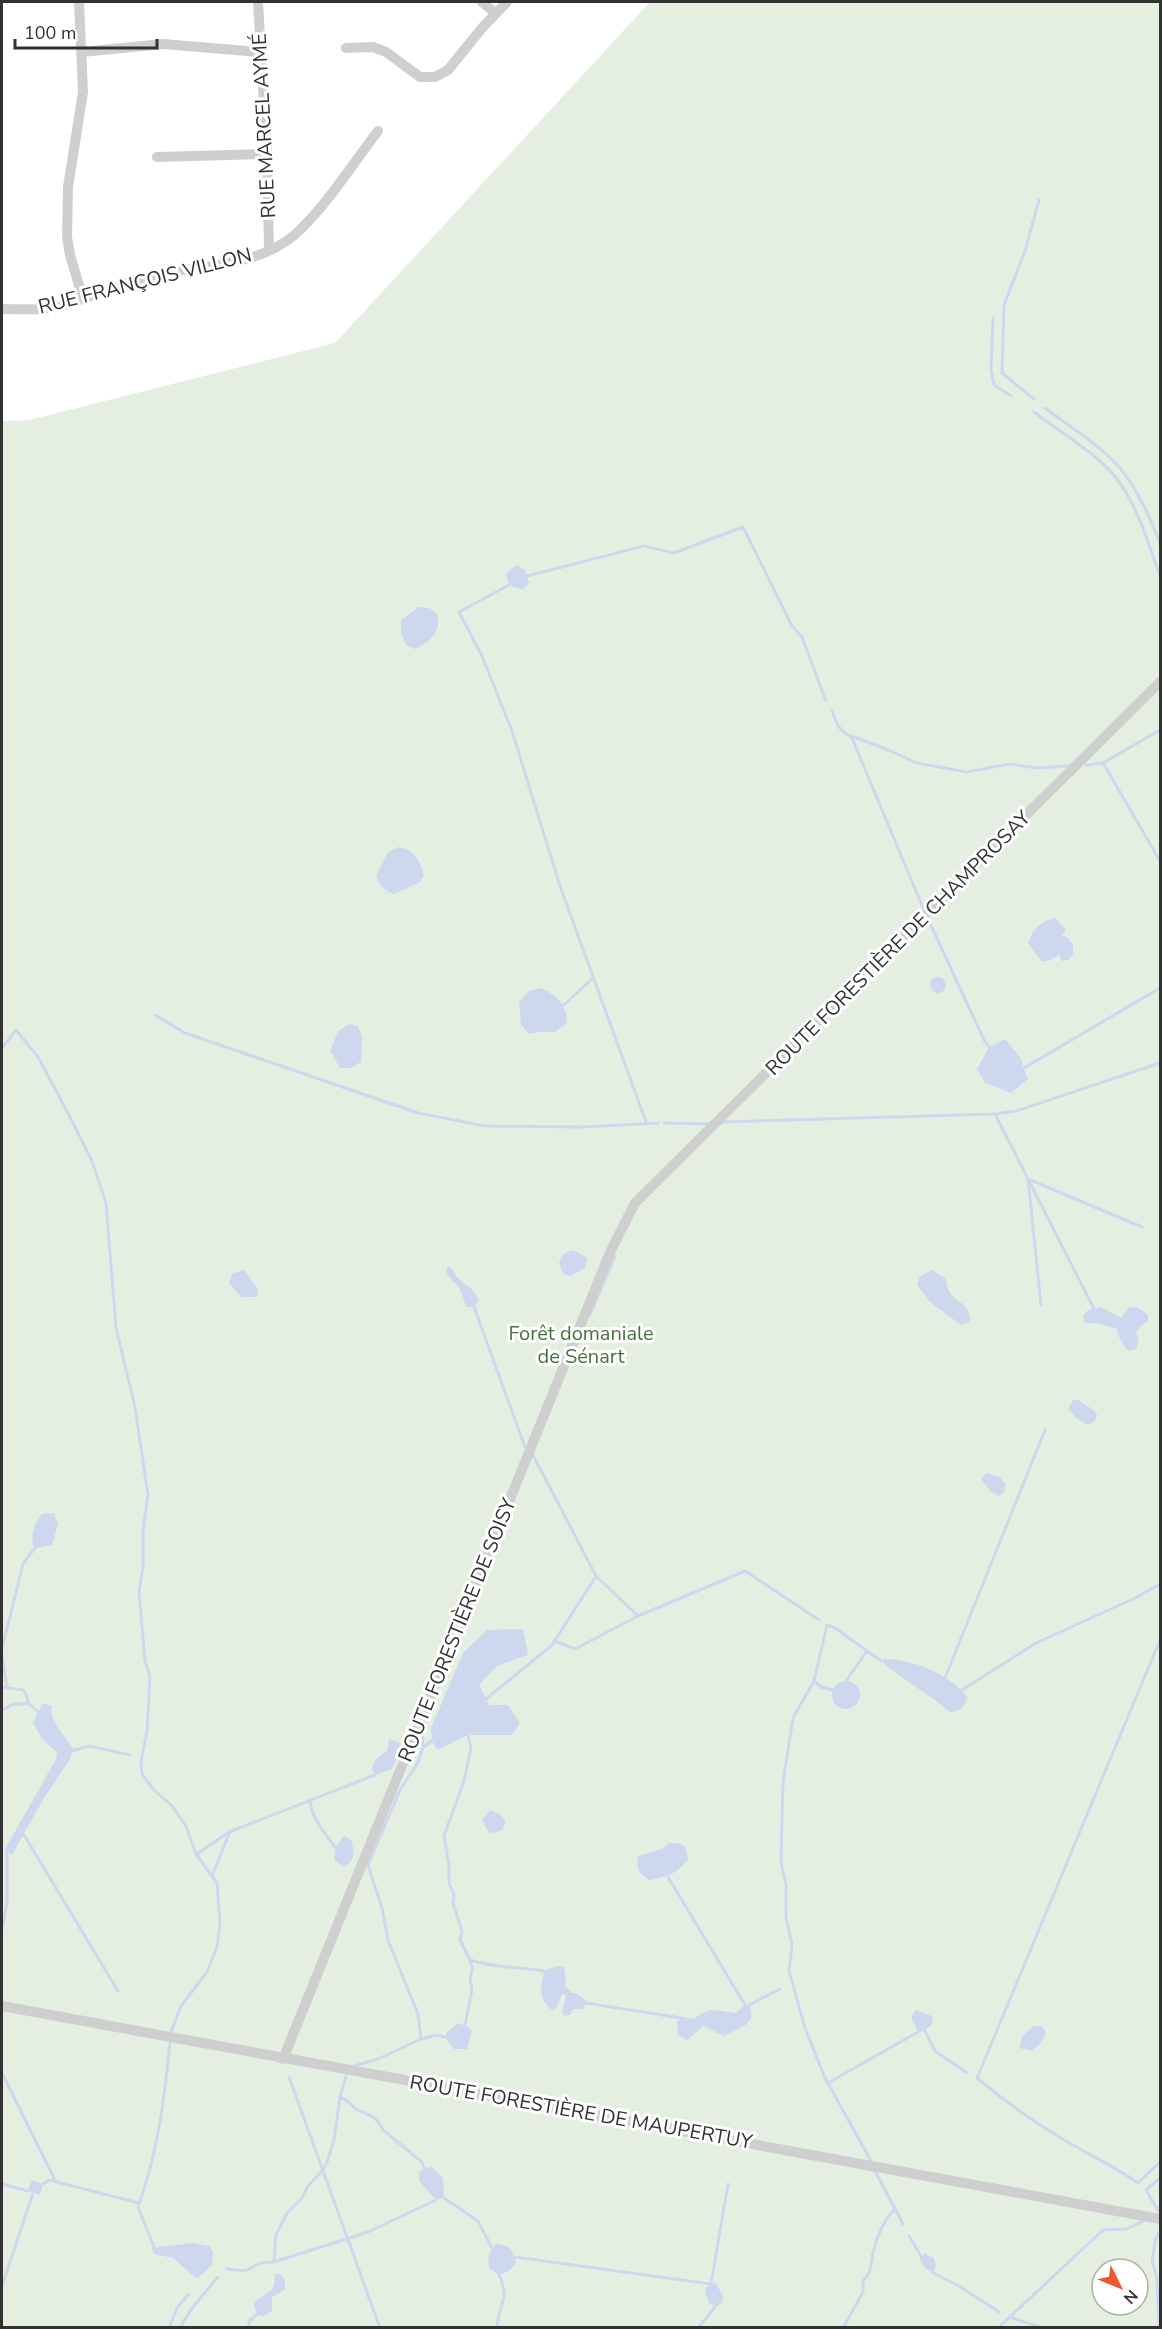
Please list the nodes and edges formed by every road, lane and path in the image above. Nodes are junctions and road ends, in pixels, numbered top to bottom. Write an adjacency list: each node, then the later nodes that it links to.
1 (79, 2): 7 (street)
2 (258, 2): 8 (street, RUE MARCEL AYMÉ)
3 (482, 2): 5 (street)
4 (507, 2): 5 (street)
5 (495, 14): 6 (street)
6 (346, 48)
7 (82, 52): 8 (street); 13 (street)
8 (260, 52): 10 (street, RUE MARCEL AYMÉ)
9 (378, 131): 12 (street, RUE FRANÇOIS VILLON)
10 (267, 154): 11 (street); 12 (street, RUE MARCEL AYMÉ)
11 (157, 157)
12 (269, 250): 13 (street, RUE FRANÇOIS VILLON)
13 (83, 298): 14 (street, RUE FRANÇOIS VILLON)
14 (2, 309)
15 (1161, 682): 16 (street, ROUTE FORESTIÈRE DE CHAMPROSAY)
16 (635, 1203): 18 (street, ROUTE FORESTIÈRE DE SOISY)
17 (2, 2006): 18 (street, ROUTE FORESTIÈRE DE MAUPERTUY)
18 (283, 2059): 19 (street, ROUTE FORESTIÈRE DE MAUPERTUY)
19 (1161, 2219)

